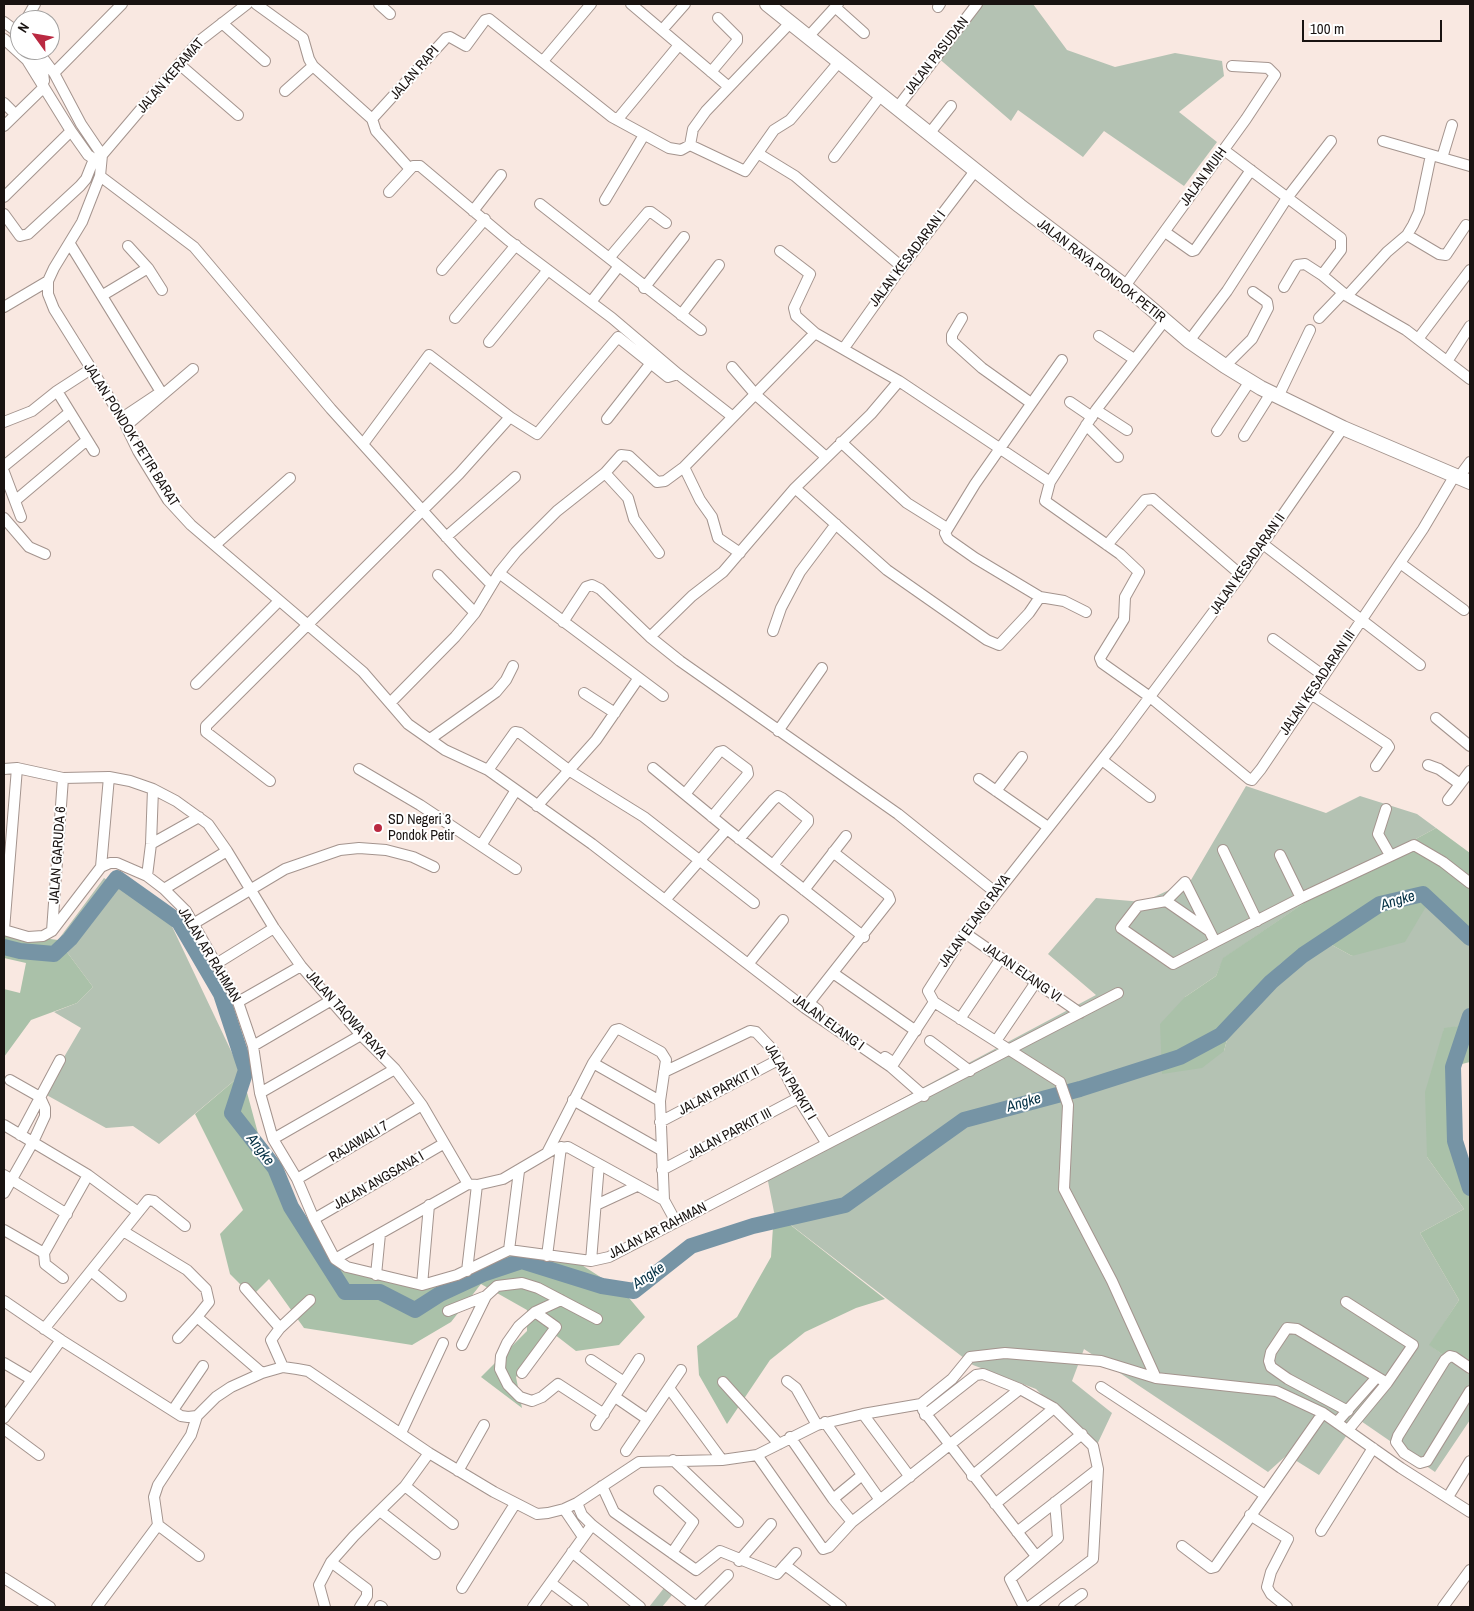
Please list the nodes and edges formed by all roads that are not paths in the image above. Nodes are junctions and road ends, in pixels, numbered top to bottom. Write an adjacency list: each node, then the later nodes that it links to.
1 (122, 4): 28 (street)
2 (247, 4): 13 (street, JALAN KERAMAT)
3 (256, 4): 26 (street)
4 (380, 4): 11 (street)
5 (591, 4): 23 (street)
6 (631, 4): 15 (street)
7 (685, 4): 15 (street)
8 (767, 4): 14 (main road, JALAN RAYA PONDOK PETIR)
9 (977, 4): 36 (street, JALAN PASUDAN)
10 (836, 6): 16 (street); 17 (street)
11 (390, 14)
12 (718, 18): 29 (street)
13 (222, 23): 22 (street); 25 (street, JALAN KERAMAT)
14 (790, 23): 17 (main road, JALAN RAYA PONDOK PETIR); 31 (street)
15 (662, 30): 19 (street)
16 (864, 33)
17 (808, 37): 24 (main road, JALAN RAYA PONDOK PETIR)
18 (4, 38): 30 (street)
19 (679, 45): 29 (street); 40 (street)
20 (37, 60): 30 (street)
21 (45, 60): 28 (street)
22 (265, 61)
23 (543, 61): 39 (street, JALAN RAPI); 40 (street, JALAN RAPI)
24 (839, 62): 33 (main road, JALAN RAYA PONDOK PETIR); 50 (street)
25 (179, 64): 38 (street); 52 (street, JALAN KERAMAT)
26 (313, 66): 32 (street); 39 (street)
27 (1232, 66): 49 (street, JALAN MUIH)
28 (54, 72): 52 (street)
29 (712, 72): 31 (street)
30 (44, 87): 37 (street); 43 (street)
31 (729, 87): 48 (street)
32 (285, 91)
33 (881, 95): 36 (main road, JALAN RAYA PONDOK PETIR); 53 (street)
34 (4, 103): 37 (street)
35 (951, 106): 44 (street)
36 (896, 108): 44 (main road, JALAN RAYA PONDOK PETIR)
37 (15, 114): 42 (street)
38 (238, 116)
39 (372, 119): 56 (street)
40 (617, 120): 45 (street, JALAN RAPI)
41 (1452, 125): 54 (street)
42 (4, 126)
43 (70, 131): 52 (street); 62 (street)
44 (929, 134): 58 (main road, JALAN RAYA PONDOK PETIR)
45 (644, 135): 48 (street, JALAN RAPI); 64 (street)
46 (1331, 141): 63 (street)
47 (1383, 141): 51 (street)
48 (690, 145): 50 (street)
49 (1224, 150): 57 (street); 71 (street, JALAN MUIH)
50 (759, 154): 81 (street)
51 (1431, 155): 54 (street); 72 (street)
52 (98, 157): 60 (street); 67 (street, JALAN KERAMAT)
53 (834, 158)
54 (1442, 158): 55 (street)
55 (1470, 166)
56 (410, 169): 61 (street); 66 (street)
57 (1251, 170): 63 (street); 71 (street)
58 (975, 171): 81 (street, JALAN KESADARAN I); 88 (main road, JALAN RAYA PONDOK PETIR)
59 (501, 175): 66 (street)
60 (100, 176): 74 (street); 141 (street)
61 (389, 192)
62 (4, 197)
63 (1288, 198): 86 (street); 108 (street)
64 (604, 200)
65 (540, 204): 78 (street)
66 (473, 210): 68 (street)
67 (4, 214)
68 (485, 219): 75 (street); 83 (street)
69 (666, 223): 78 (street)
70 (1466, 225): 72 (street)
71 (1164, 232): 88 (street, JALAN MUIH)
72 (1407, 235): 94 (street)
73 (684, 237): 90 (street)
74 (70, 244): 87 (street); 93 (street)
75 (516, 245): 84 (street); 98 (street)
76 (128, 246): 82 (street)
77 (780, 251): 105 (street)
78 (610, 258): 80 (street)
79 (719, 265): 97 (street)
80 (619, 266): 90 (street); 95 (street)
81 (902, 267): 110 (street, JALAN KESADARAN I)
82 (148, 268): 91 (street); 93 (street)
83 (442, 270)
84 (548, 270): 95 (street); 109 (street)
85 (1470, 270): 107 (street)
86 (1322, 275): 89 (street); 94 (street)
87 (48, 280): 96 (street); 117 (street, JALAN PONDOK PETIR BARAT)
88 (1125, 286): 101 (main road, JALAN RAYA PONDOK PETIR)
89 (1284, 287)
90 (644, 288): 97 (street)
91 (162, 290)
92 (1253, 292): 115 (street)
93 (103, 295): 134 (street)
94 (1345, 295): 100 (street); 107 (street)
95 (591, 302): 119 (street)
96 (4, 307)
97 (681, 315): 103 (street)
98 (455, 318)
99 (962, 318): 127 (street)
100 (1319, 318)
101 (1165, 320): 108 (main road, JALAN RAYA PONDOK PETIR); 111 (street)
102 (1470, 326): 113 (street)
103 (701, 330)
104 (1310, 330): 125 (street)
105 (815, 332): 110 (street); 124 (street)
106 (1099, 336): 111 (street)
107 (1418, 338): 113 (street)
108 (1189, 341): 115 (main road, JALAN RAYA PONDOK PETIR)
109 (489, 342)
110 (844, 348): 121 (street)
111 (1134, 359): 131 (street)
112 (1062, 360): 127 (street)
113 (1448, 360): 120 (street)
114 (651, 363): 119 (street); 129 (street); 132 (street)
115 (1225, 366): 122 (main road, JALAN RAYA PONDOK PETIR)
116 (732, 367): 124 (street)
117 (91, 369): 123 (street); 134 (street, JALAN PONDOK PETIR BARAT)
118 (194, 369): 134 (street)
119 (678, 374): 130 (street)
120 (1470, 379)
121 (899, 382): 140 (street); 142 (street)
122 (1250, 382): 125 (main road, JALAN RAYA PONDOK PETIR); 137 (street)
123 (57, 391): 128 (street); 133 (street)
124 (756, 395): 130 (street); 144 (street)
125 (1274, 395): 135 (main road, JALAN RAYA PONDOK PETIR); 138 (street)
126 (1070, 402): 131 (street)
127 (1030, 403): 142 (street)
128 (70, 412): 139 (street); 147 (street)
129 (510, 417): 141 (street); 157 (street)
130 (734, 417): 148 (street)
131 (1091, 417): 136 (street); 145 (street); 154 (street)
132 (607, 418)
133 (4, 422)
134 (124, 422): 164 (street, JALAN PONDOK PETIR BARAT)
135 (1343, 428): 153 (main road, JALAN RAYA PONDOK PETIR); 163 (street, JALAN KESADARAN II)
136 (1127, 430)
137 (1217, 431)
138 (1244, 436)
139 (87, 440): 143 (street); 156 (street)
140 (841, 442): 144 (street); 161 (street)
141 (363, 444): 157 (street)
142 (999, 450): 154 (street); 161 (street)
143 (94, 452)
144 (826, 457): 155 (street)
145 (1118, 458)
146 (1470, 462): 153 (street, JALAN KESADARAN III)
147 (4, 466)
148 (684, 467): 150 (street); 167 (street)
149 (4, 472): 156 (street)
150 (605, 473): 166 (street); 170 (street)
151 (515, 477): 162 (street)
152 (290, 478): 164 (street)
153 (1462, 478): 169 (street, JALAN KESADARAN III)
154 (1050, 482): 165 (street)
155 (795, 488): 160 (street); 167 (street)
156 (16, 500): 158 (street)
157 (422, 510): 162 (street); 181 (street)
158 (21, 517)
159 (4, 518): 168 (street)
160 (836, 524): 174 (street); 182 (street)
161 (947, 528): 174 (street)
162 (446, 537): 173 (street)
163 (1263, 544): 172 (street, JALAN KESADARAN II); 179 (street)
164 (215, 545): 175 (street, JALAN PONDOK PETIR BARAT)
165 (1107, 545): 172 (street); 194 (street)
166 (659, 552)
167 (740, 553): 183 (street)
168 (45, 554)
169 (1400, 563): 176 (street); 179 (street, JALAN KESADARAN III)
170 (498, 573): 173 (street); 180 (street)
171 (438, 575): 178 (street)
172 (1241, 576): 194 (street, JALAN KESADARAN II)
173 (492, 584): 178 (street)
174 (1040, 597): 177 (street)
175 (279, 601): 181 (street, JALAN PONDOK PETIR BARAT); 190 (street)
176 (1464, 610)
177 (1086, 612)
178 (475, 613): 195 (street)
179 (1361, 619): 185 (street); 188 (street, JALAN KESADARAN III)
180 (563, 622): 183 (street); 189 (street)
181 (308, 627): 195 (street, JALAN PONDOK PETIR BARAT); 215 (street)
182 (773, 631)
183 (650, 638): 198 (street)
184 (1274, 639): 188 (street)
185 (1420, 665)
186 (513, 666): 199 (street)
187 (822, 668): 198 (street)
188 (1324, 676): 192 (street, JALAN KESADARAN III)
189 (638, 679): 193 (street); 196 (street)
190 (196, 684)
191 (584, 693): 196 (street)
192 (1311, 694): 194 (street, JALAN KESADARAN III); 204 (street)
193 (663, 696)
194 (1150, 697): 202 (street, JALAN ELANG RAYA)
195 (391, 702): 199 (street, JALAN PONDOK PETIR BARAT)
196 (615, 714): 210 (street)
197 (1436, 718): 200 (street)
198 (778, 732): 248 (street)
199 (430, 739): 209 (street, JALAN PONDOK PETIR BARAT)
200 (1470, 746)
201 (1022, 757): 219 (street)
202 (1102, 760): 221 (street); 227 (street, JALAN ELANG RAYA)
203 (1428, 765): 216 (street)
204 (1376, 766)
205 (17, 768): 207 (street, JALAN TAQWA RAYA); 213 (street, JALAN TAQWA RAYA); 257 (street)
206 (652, 768): 220 (street)
207 (4, 769)
208 (360, 769): 232 (street)
209 (488, 770): 210 (street); 218 (street, JALAN PONDOK PETIR BARAT)
210 (570, 771): 223 (street); 238 (street)
211 (1470, 771): 216 (street)
212 (109, 777): 213 (street, JALAN TAQWA RAYA); 217 (street, JALAN TAQWA RAYA); 240 (street)
213 (63, 778): 258 (street, JALAN GARUDA 6)
214 (979, 779): 219 (street)
215 (270, 782)
216 (1460, 784): 222 (street)
217 (153, 789): 225 (street, JALAN TAQWA RAYA); 231 (street)
218 (516, 790): 223 (street, JALAN PONDOK PETIR BARAT); 232 (street)
219 (996, 791): 227 (street)
220 (685, 794): 226 (street); 226 (street)
221 (1150, 797)
222 (1448, 800)
223 (537, 806): 250 (street, JALAN ELANG I)
224 (1386, 810): 237 (street)
225 (200, 817): 231 (street); 234 (street, JALAN TAQWA RAYA)
226 (712, 817): 228 (street)
227 (1048, 828): 248 (street, JALAN ELANG RAYA)
228 (726, 829): 230 (street); 238 (street)
229 (846, 836): 235 (street)
230 (739, 839): 239 (street); 239 (street)
231 (151, 844): 243 (street)
232 (482, 844): 242 (street)
233 (1223, 850): 254 (street)
234 (227, 851): 245 (street, JALAN TAQWA RAYA); 246 (street)
235 (833, 852): 247 (street); 261 (street)
236 (1280, 855): 249 (street)
237 (1390, 855): 244 (street); 249 (street)
238 (699, 862): 250 (street); 252 (street)
239 (773, 865): 247 (street)
240 (101, 867): 243 (street, JALAN AR RAHMAN); 258 (street)
241 (434, 867): 245 (street)
242 (516, 869)
243 (147, 876): 246 (street, JALAN AR RAHMAN)
244 (1470, 883)
245 (250, 888): 255 (street); 256 (street, JALAN TAQWA RAYA)
246 (164, 889): 255 (street, JALAN AR RAHMAN)
247 (804, 890): 261 (street)
248 (995, 892): 260 (street, JALAN ELANG RAYA)
249 (1301, 898): 254 (street)
250 (665, 900): 264 (street, JALAN ELANG I)
251 (1166, 901): 259 (street); 259 (street); 262 (street)
252 (754, 903)
253 (783, 920): 264 (street)
254 (1257, 921): 262 (street)
255 (193, 924): 265 (street, JALAN AR RAHMAN)
256 (274, 928): 265 (street); 266 (street, JALAN TAQWA RAYA)
257 (4, 930): 258 (street)
258 (52, 932)
259 (1210, 932): 262 (street)
260 (965, 933): 263 (street, JALAN ELANG VI); 272 (street, JALAN ELANG RAYA)
261 (864, 937): 267 (street)
262 (1215, 942)
263 (1001, 958): 268 (street, JALAN ELANG VI); 274 (street)
264 (749, 963): 289 (street, JALAN ELANG I)
265 (216, 964): 271 (street, JALAN AR RAHMAN)
266 (301, 966): 270 (street, JALAN TAQWA RAYA); 271 (street)
267 (833, 973): 275 (street); 275 (street)
268 (1036, 982): 273 (street, JALAN ELANG VI); 278 (street)
269 (1118, 993): 273 (street)
270 (330, 1001): 276 (street, JALAN TAQWA RAYA); 279 (street)
271 (238, 1002): 279 (street, JALAN AR RAHMAN)
272 (934, 1002): 274 (street); 275 (street)
273 (1080, 1013): 280 (street)
274 (960, 1019): 278 (street)
275 (916, 1031)
276 (361, 1035): 284 (street, JALAN TAQWA RAYA); 288 (street)
277 (930, 1041): 285 (street)
278 (996, 1041): 280 (street)
279 (253, 1046): 288 (street, JALAN AR RAHMAN)
280 (1010, 1050): 285 (street); 362 (street)
281 (60, 1060): 290 (street)
282 (778, 1060): 286 (street, JALAN PARKIT I); 291 (street, JALAN PARKIT I); 295 (street, JALAN PARKIT II)
283 (593, 1063): 286 (street); 292 (street); 293 (street)
284 (396, 1069): 294 (street, JALAN TAQWA RAYA); 298 (street)
285 (970, 1071): 289 (street)
286 (664, 1072): 293 (street)
287 (10, 1080): 290 (street)
288 (260, 1093): 298 (street, JALAN AR RAHMAN)
289 (924, 1096): 301 (street, JALAN AR RAHMAN)
290 (40, 1097): 297 (street); 299 (street)
291 (798, 1098): 301 (street, JALAN PARKIT I); 306 (street, JALAN PARKIT III)
292 (573, 1100): 303 (street); 304 (street)
293 (660, 1101): 295 (street)
294 (422, 1105): 300 (street, JALAN TAQWA RAYA); 310 (street, RAJAWALI 7)
295 (660, 1122): 303 (street)
296 (4, 1125): 297 (street)
297 (20, 1134): 299 (street)
298 (273, 1139): 310 (street, JALAN AR RAHMAN)
299 (33, 1142): 308 (street); 309 (street)
300 (443, 1144): 311 (street, JALAN TAQWA RAYA); 319 (street, JALAN ANGSANA I)
301 (827, 1144): 320 (street, JALAN AR RAHMAN)
302 (560, 1147): 304 (street); 305 (street); 327 (street)
303 (660, 1149): 306 (street)
304 (547, 1153): 307 (street)
305 (600, 1164): 312 (street); 316 (street)
306 (662, 1170): 314 (street)
307 (519, 1171): 311 (street); 325 (street)
308 (88, 1175): 317 (street); 318 (street)
309 (8, 1178): 313 (street); 318 (street)
310 (297, 1179): 319 (street, JALAN AR RAHMAN)
311 (473, 1185): 315 (street); 331 (street)
312 (637, 1186): 314 (street); 316 (street)
313 (4, 1193)
314 (664, 1200): 320 (street)
315 (429, 1205): 324 (street); 334 (street)
316 (596, 1205): 329 (street)
317 (138, 1212): 321 (street); 323 (street)
318 (67, 1214): 326 (street)
319 (314, 1219): 328 (street, JALAN AR RAHMAN)
320 (676, 1222): 329 (street, JALAN AR RAHMAN)
321 (185, 1226)
322 (4, 1230): 326 (street)
323 (123, 1231): 330 (street); 344 (street)
324 (380, 1234): 328 (street); 332 (street)
325 (509, 1250): 327 (street, JALAN AR RAHMAN); 331 (street)
326 (44, 1253): 333 (street)
327 (546, 1256): 329 (street, JALAN AR RAHMAN)
328 (335, 1259): 332 (street)
329 (591, 1261)
330 (91, 1271): 336 (street); 347 (street)
331 (468, 1271): 334 (street)
332 (376, 1275): 334 (street)
333 (63, 1278)
334 (422, 1285)
335 (245, 1288): 346 (street)
336 (121, 1296)
337 (486, 1296): 339 (street); 342 (street); 351 (street)
338 (310, 1300): 346 (street)
339 (561, 1300): 343 (street); 345 (street)
340 (4, 1301): 347 (street)
341 (1346, 1302): 367 (street)
342 (448, 1311)
343 (535, 1312): 360 (street); 378 (street)
344 (197, 1317): 348 (street); 359 (street)
345 (597, 1319)
346 (280, 1328): 356 (street)
347 (44, 1329): 349 (street)
348 (178, 1338)
349 (60, 1340): 363 (street); 375 (street)
350 (443, 1343): 390 (street)
351 (462, 1345)
352 (639, 1359): 365 (street)
353 (591, 1360): 365 (street)
354 (4, 1363): 363 (street)
355 (203, 1366): 375 (street)
356 (283, 1367): 359 (street); 390 (street)
357 (1470, 1368): 371 (street)
358 (681, 1370): 369 (street)
359 (262, 1373): 381 (street)
360 (522, 1374)
361 (1378, 1377): 367 (street); 376 (street); 376 (street)
362 (1156, 1378): 373 (street); 377 (street)
363 (31, 1379): 382 (street)
364 (787, 1381): 385 (street)
365 (624, 1382): 372 (street)
366 (723, 1382): 393 (street)
367 (1387, 1383): 389 (street)
368 (1101, 1387): 411 (street)
369 (669, 1388): 383 (street); 401 (street)
370 (1020, 1389): 374 (street); 380 (street); 394 (street)
371 (1470, 1391)
372 (615, 1397): 378 (street); 383 (street)
373 (921, 1404): 379 (street); 380 (street)
374 (1054, 1408): 391 (street); 406 (street)
375 (173, 1410): 381 (street)
376 (1348, 1411): 384 (street)
377 (1323, 1413): 384 (street); 411 (street)
378 (604, 1414): 387 (street)
379 (863, 1414): 385 (street); 407 (street)
380 (925, 1414): 394 (street)
381 (197, 1416): 427 (street)
382 (4, 1418)
383 (647, 1419): 396 (street)
384 (1336, 1422): 389 (street)
385 (821, 1424): 392 (street); 405 (street)
386 (484, 1425): 404 (street)
387 (596, 1425)
388 (4, 1429): 399 (street)
389 (1348, 1430): 395 (street)
390 (401, 1433): 397 (street)
391 (1082, 1434): 403 (street); 418 (street)
392 (790, 1437): 393 (street); 413 (street)
393 (778, 1444): 398 (street)
394 (949, 1446): 406 (street); 407 (street)
395 (1374, 1448): 412 (street); 429 (street)
396 (626, 1450)
397 (429, 1453): 404 (street); 408 (street)
398 (757, 1454): 401 (street); 424 (street)
399 (39, 1455)
400 (673, 1460): 401 (street); 409 (street); 423 (street)
401 (722, 1460)
402 (1470, 1461): 412 (street)
403 (1098, 1469): 416 (street); 458 (street)
404 (458, 1471): 417 (street)
405 (862, 1476): 413 (street); 414 (street)
406 (972, 1476): 418 (street)
407 (910, 1477): 414 (street)
408 (404, 1486): 420 (street); 425 (street)
409 (602, 1486): 415 (street); 434 (street)
410 (659, 1492): 434 (street)
411 (1265, 1495): 422 (street)
412 (1448, 1497): 421 (street)
413 (832, 1499): 424 (street)
414 (880, 1500): 424 (street)
415 (576, 1502): 419 (street); 428 (street)
416 (1055, 1502): 430 (street); 438 (street)
417 (515, 1504): 419 (street); 446 (street)
418 (995, 1504): 430 (street)
419 (564, 1509): 431 (street)
420 (380, 1511): 436 (street); 440 (street)
421 (1470, 1512)
422 (1250, 1515): 432 (street); 460 (street)
423 (738, 1522)
424 (852, 1522)
425 (453, 1524)
426 (771, 1524): 439 (street)
427 (158, 1525): 437 (street); 449 (street)
428 (592, 1525): 431 (street); 455 (street)
429 (1321, 1531)
430 (1017, 1532): 438 (street)
431 (583, 1537): 433 (street)
432 (1182, 1546)
433 (572, 1552): 445 (street); 454 (street)
434 (672, 1553): 439 (street)
435 (796, 1553): 441 (street)
436 (436, 1554)
437 (199, 1556)
438 (1036, 1556): 457 (street)
439 (739, 1560): 441 (street)
440 (331, 1562): 450 (street); 451 (street)
441 (785, 1565): 456 (street)
442 (1470, 1570): 461 (street)
443 (728, 1575): 455 (street)
444 (4, 1578): 448 (street)
445 (551, 1583): 452 (street); 453 (street)
446 (462, 1588)
447 (1082, 1594): 459 (street)
448 (50, 1607)
449 (96, 1607)
450 (325, 1607)
451 (360, 1607)
452 (533, 1607)
453 (583, 1607)
454 (640, 1607)
455 (696, 1607)
456 (841, 1607)
457 (1024, 1607)
458 (1029, 1607)
459 (1064, 1607)
460 (1287, 1607)
461 (1443, 1607)

